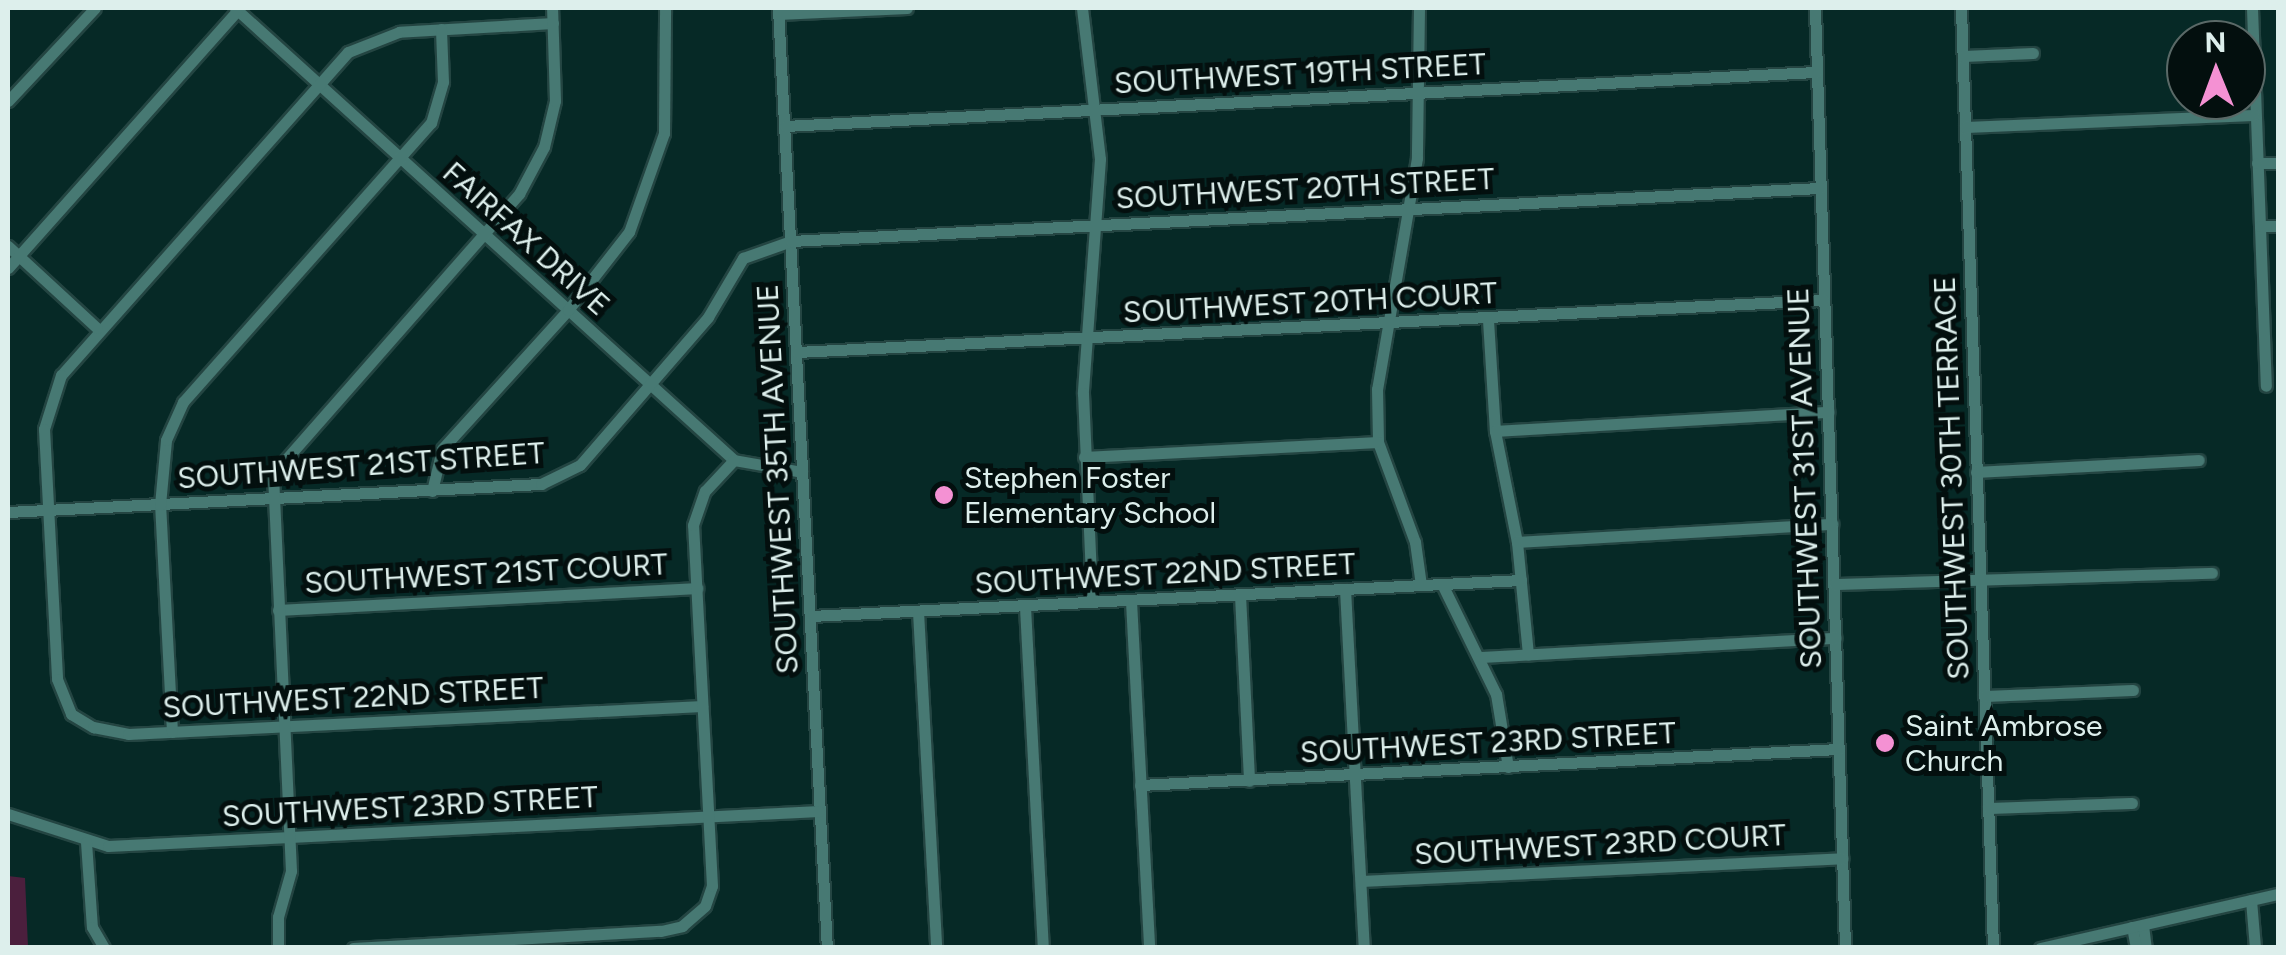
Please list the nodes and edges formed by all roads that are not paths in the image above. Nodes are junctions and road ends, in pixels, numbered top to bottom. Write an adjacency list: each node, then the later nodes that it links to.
1 (94, 8): 18 (street)
2 (552, 8): 11 (street)
3 (664, 8): 38 (street)
4 (907, 8): 10 (street)
5 (1082, 8): 19 (street)
6 (1418, 8): 17 (street)
7 (1815, 8): 15 (street, SOUTHWEST 31ST AVENUE)
8 (1961, 8): 14 (street, SOUTHWEST 30TH TERRACE)
9 (235, 10): 16 (street, FAIRFAX DRIVE); 35 (street)
10 (778, 11): 22 (street, SOUTHWEST 35TH AVENUE)
11 (553, 23): 12 (street); 32 (street)
12 (441, 29): 16 (street); 24 (street)
13 (2033, 53): 14 (street)
14 (1963, 56): 23 (street, SOUTHWEST 30TH TERRACE)
15 (1817, 72): 17 (street, SOUTHWEST 19TH STREET); 27 (street, SOUTHWEST 31ST AVENUE)
16 (316, 85): 24 (street, FAIRFAX DRIVE); 41 (street)
17 (1421, 92): 19 (street, SOUTHWEST 19TH STREET); 28 (street)
18 (8, 101)
19 (1097, 110): 22 (street, SOUTHWEST 19TH STREET); 29 (street)
20 (2166, 119): 23 (street)
21 (2254, 120): 26 (street)
22 (785, 126): 33 (street, SOUTHWEST 35TH AVENUE)
23 (1966, 127): 55 (street, SOUTHWEST 30TH TERRACE)
24 (402, 162): 32 (street, FAIRFAX DRIVE); 58 (street)
25 (2278, 163): 26 (street)
26 (2256, 164): 30 (street)
27 (1821, 188): 28 (street, SOUTHWEST 20TH STREET); 37 (street, SOUTHWEST 31ST AVENUE)
28 (1409, 209): 29 (street, SOUTHWEST 20TH STREET); 40 (street)
29 (1098, 224): 33 (street, SOUTHWEST 20TH STREET); 42 (street)
30 (2260, 226): 31 (street); 44 (street)
31 (2278, 226)
32 (484, 235): 38 (street, FAIRFAX DRIVE); 57 (street)
33 (791, 240): 45 (street, SOUTHWEST 35TH AVENUE); 46 (street, SOUTHWEST 21ST STREET)
34 (8, 246): 35 (street)
35 (18, 256): 36 (street); 41 (street)
36 (8, 268)
37 (1824, 300): 39 (street, SOUTHWEST 20TH COURT); 48 (street, SOUTHWEST 31ST AVENUE)
38 (568, 310): 46 (street, FAIRFAX DRIVE); 56 (street)
39 (1488, 320): 40 (street, SOUTHWEST 20TH COURT); 49 (street)
40 (1384, 324): 42 (street, SOUTHWEST 20TH COURT); 50 (street)
41 (97, 328): 59 (street)
42 (1087, 339): 45 (street, SOUTHWEST 20TH COURT); 51 (street)
43 (2278, 345): 44 (street)
44 (2264, 346): 47 (street)
45 (798, 352): 54 (street, SOUTHWEST 35TH AVENUE)
46 (650, 386): 52 (street, FAIRFAX DRIVE); 56 (street, SOUTHWEST 21ST STREET)
47 (2266, 386)
48 (1828, 412): 49 (street); 61 (street, SOUTHWEST 31ST AVENUE)
49 (1495, 431): 62 (street)
50 (1378, 442): 51 (street); 68 (street)
51 (1084, 457): 73 (street)
52 (734, 460): 54 (street); 69 (street)
53 (2199, 460): 55 (street)
54 (802, 472): 77 (street, SOUTHWEST 35TH AVENUE)
55 (1976, 472): 65 (street, SOUTHWEST 30TH TERRACE)
56 (432, 490): 57 (street, SOUTHWEST 21ST STREET)
57 (272, 500): 58 (street, SOUTHWEST 21ST STREET); 75 (street)
58 (160, 504): 59 (street, SOUTHWEST 21ST STREET); 85 (street)
59 (46, 510): 60 (street, SOUTHWEST 21ST STREET); 85 (street, SOUTHWEST 22ND STREET)
60 (8, 512)
61 (1832, 524): 62 (street); 67 (street, SOUTHWEST 31ST AVENUE)
62 (1517, 542): 64 (street)
63 (2212, 574): 65 (street)
64 (1521, 580): 66 (street, SOUTHWEST 22ND STREET); 79 (street)
65 (1980, 583): 67 (street); 82 (street, SOUTHWEST 30TH TERRACE)
66 (1442, 584): 68 (street, SOUTHWEST 22ND STREET); 80 (street)
67 (1834, 584): 78 (street, SOUTHWEST 31ST AVENUE)
68 (1421, 585): 70 (street, SOUTHWEST 22ND STREET)
69 (697, 588): 75 (street, SOUTHWEST 21ST COURT); 83 (street)
70 (1345, 590): 71 (street, SOUTHWEST 22ND STREET); 88 (street)
71 (1240, 595): 72 (street, SOUTHWEST 22ND STREET); 89 (street)
72 (1131, 601): 73 (street, SOUTHWEST 22ND STREET); 90 (street)
73 (1092, 602): 74 (street, SOUTHWEST 22ND STREET)
74 (1025, 607): 76 (street, SOUTHWEST 22ND STREET); 108 (street)
75 (278, 610): 84 (street)
76 (918, 611): 77 (street, SOUTHWEST 22ND STREET); 107 (street)
77 (810, 616): 93 (street, SOUTHWEST 35TH AVENUE)
78 (1835, 638): 79 (street); 86 (street, SOUTHWEST 31ST AVENUE)
79 (1528, 654): 80 (street)
80 (1482, 657): 87 (street)
81 (2134, 690): 82 (street)
82 (1984, 696): 92 (street, SOUTHWEST 30TH TERRACE)
83 (702, 706): 84 (street, SOUTHWEST 22ND STREET); 95 (street)
84 (284, 727): 85 (street, SOUTHWEST 22ND STREET); 96 (street)
85 (172, 732)
86 (1839, 749): 87 (street, SOUTHWEST 23RD STREET); 98 (street, SOUTHWEST 31ST AVENUE)
87 (1508, 767): 88 (street, SOUTHWEST 23RD STREET)
88 (1355, 774): 89 (street, SOUTHWEST 23RD STREET); 99 (street)
89 (1249, 781): 90 (street, SOUTHWEST 23RD STREET)
90 (1140, 785): 109 (street)
91 (2132, 803): 92 (street)
92 (1988, 808): 112 (street, SOUTHWEST 30TH TERRACE)
93 (819, 811): 95 (street, SOUTHWEST 23RD STREET); 106 (street, SOUTHWEST 35TH AVENUE)
94 (8, 814): 97 (street, SOUTHWEST 23RD STREET)
95 (709, 818): 96 (street, SOUTHWEST 23RD STREET); 105 (street)
96 (290, 838): 97 (street, SOUTHWEST 23RD STREET); 104 (street)
97 (86, 842): 103 (street)
98 (1842, 858): 99 (street, SOUTHWEST 23RD COURT); 111 (street, SOUTHWEST 31ST AVENUE)
99 (1361, 881): 110 (street)
100 (2278, 894): 101 (street)
101 (2251, 900): 102 (street); 116 (street)
102 (2137, 926): 113 (street); 114 (street); 115 (street)
103 (104, 948)
104 (278, 948)
105 (354, 948)
106 (828, 948)
107 (936, 948)
108 (1042, 948)
109 (1149, 948)
110 (1364, 948)
111 (1845, 948)
112 (1992, 948)
113 (2040, 948)
114 (2136, 948)
115 (2146, 948)
116 (2254, 948)

